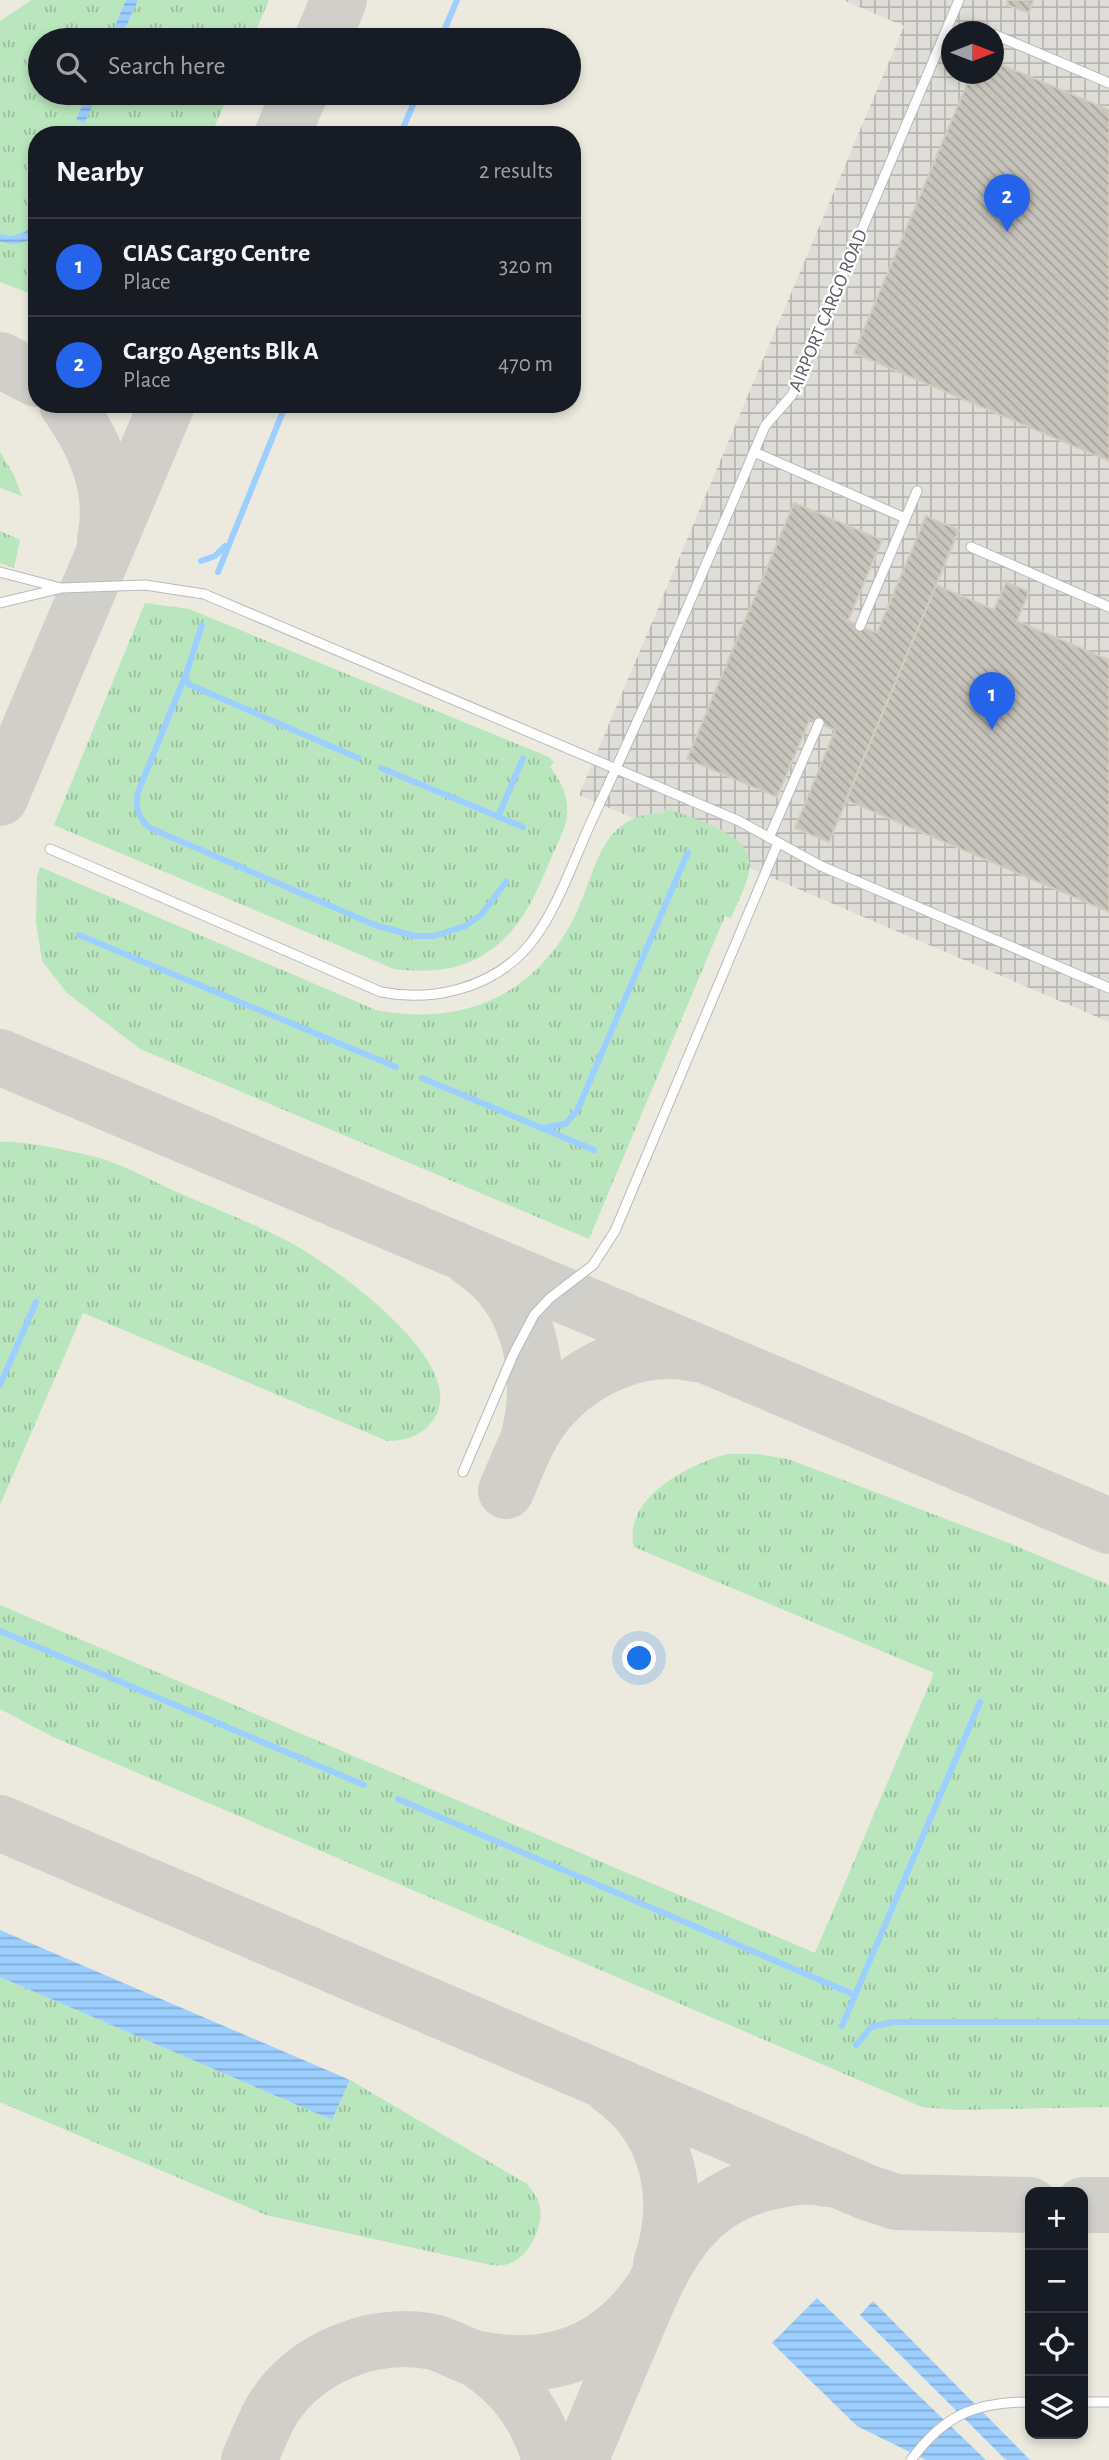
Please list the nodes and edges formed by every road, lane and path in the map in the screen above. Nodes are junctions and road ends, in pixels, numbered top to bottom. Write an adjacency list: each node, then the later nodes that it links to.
1 (959, 0): 4 (lane, AIRPORT CARGO ROAD)
2 (1004, 39): 3 (lane)
3 (1109, 83)
4 (754, 452): 6 (lane); 14 (lane, AIRPORT CARGO ROAD)
5 (917, 491): 6 (lane)
6 (905, 518): 12 (lane)
7 (971, 547): 11 (lane)
8 (0, 572): 9 (lane)
9 (62, 588): 10 (lane); 14 (lane)
10 (0, 603)
11 (1109, 607)
12 (859, 626)
13 (819, 723): 15 (lane)
14 (616, 769): 15 (lane); 16 (lane, AIRPORT CARGO ROAD)
15 (773, 840): 17 (lane); 18 (lane)
16 (50, 849)
17 (1109, 988)
18 (463, 1472)
19 (1025, 2402): 22 (lane)
20 (1088, 2402): 21 (lane)
21 (1109, 2402)
22 (911, 2460)

